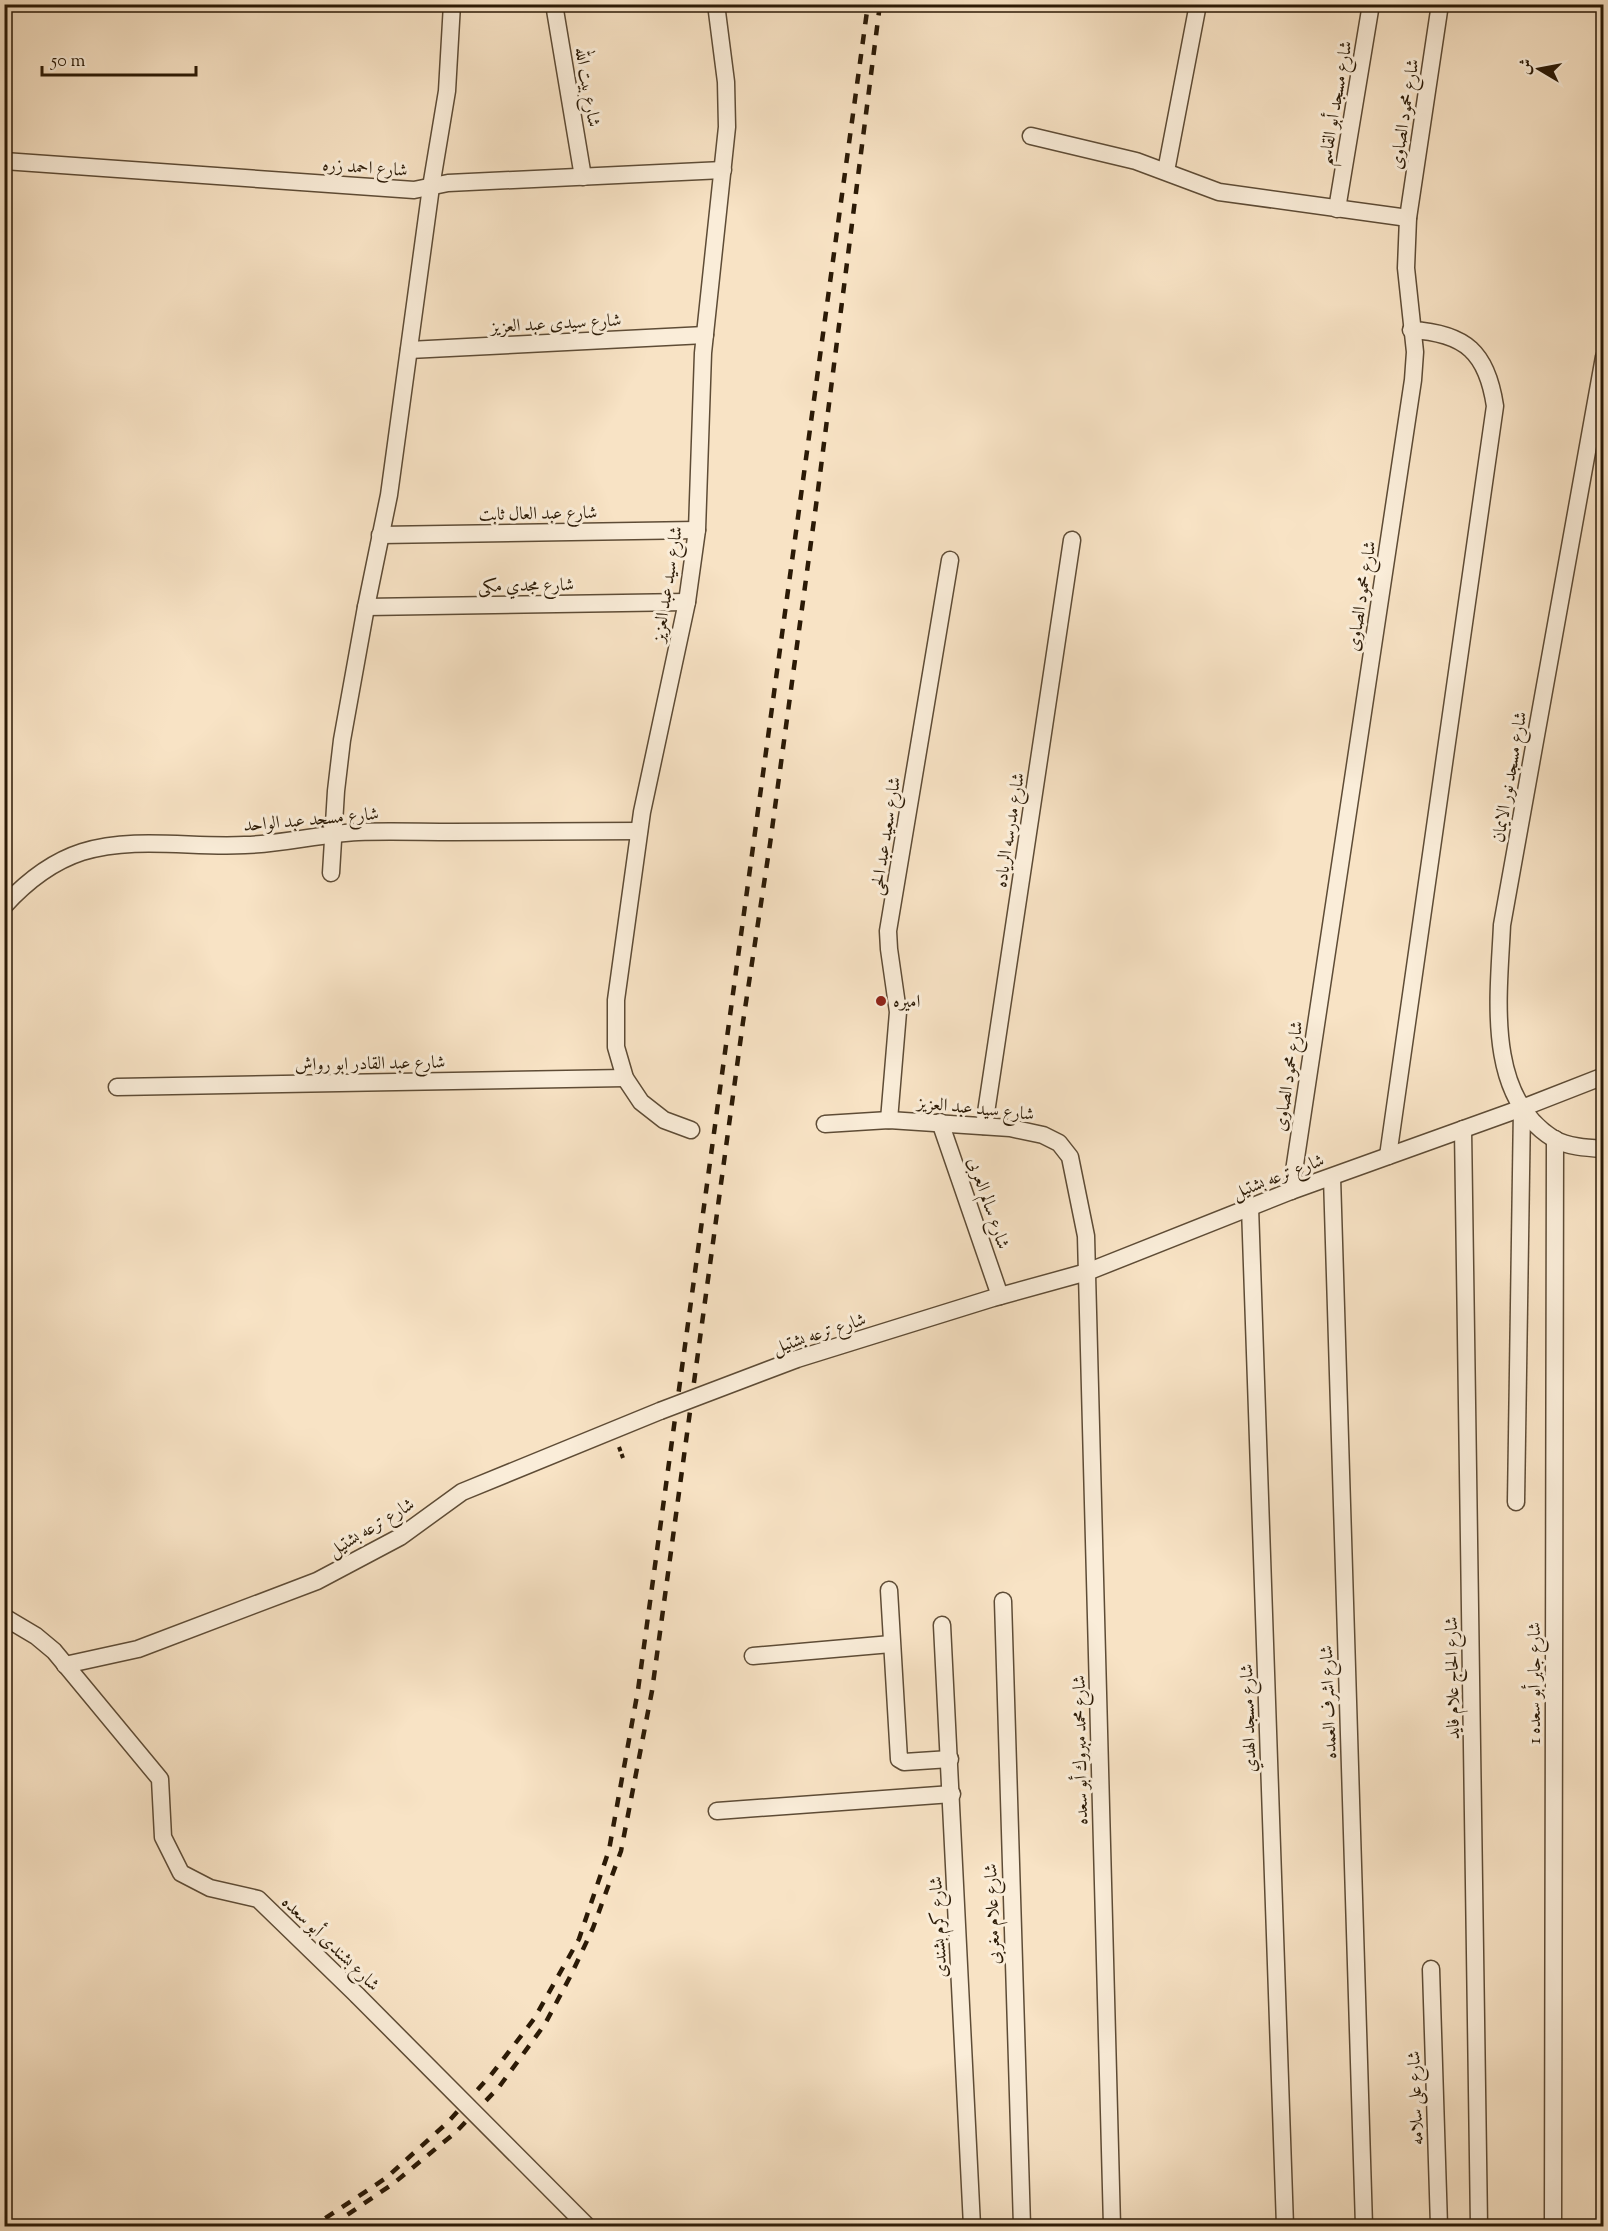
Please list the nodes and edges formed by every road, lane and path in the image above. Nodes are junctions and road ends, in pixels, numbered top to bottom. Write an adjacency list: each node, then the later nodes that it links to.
1 (452, 4): 12 (street)
2 (554, 4): 11 (street, شارع بيت الله)
3 (716, 4): 9 (street, شارع سيد عبد العزيز)
4 (1198, 4): 10 (street)
5 (1371, 4): 13 (street, شارع مسجد أبو القاسم)
6 (1440, 4): 14 (street, شارع محمود الصاوى)
7 (1031, 136): 10 (street)
8 (4, 161): 12 (street, شارع احمد زره)
9 (723, 170): 11 (street, شارع احمد زره); 16 (street, شارع سيد عبد العزيز)
10 (1166, 171): 13 (street)
11 (583, 177): 12 (street, شارع احمد زره)
12 (431, 187): 17 (street)
13 (1337, 209): 14 (street)
14 (1408, 218): 15 (street, شارع محمود الصاوى)
15 (1412, 330): 41 (street); 43 (street, شارع محمود الصاوى)
16 (705, 334): 17 (street, شارع سيدى عبد العزيز); 19 (street, شارع سيد عبد العزيز)
17 (410, 350): 20 (street)
18 (1604, 357): 32 (street, شارع مسجد نور الايمان)
19 (697, 530): 20 (street, شارع عبد العال ثابت); 23 (street, شارع سيد عبد العزيز)
20 (380, 535): 24 (street)
21 (1072, 540): 36 (street, شارع مدرسه الرياده)
22 (950, 560): 33 (street, شارع سعيد عبد الحى)
23 (687, 602): 24 (street, شارع مجدي مكى); 25 (street, شارع سيد عبد العزيز)
24 (366, 607): 26 (street)
25 (639, 831): 26 (street, شارع مسجد عبد الواحد); 30 (street, شارع سيد عبد العزيز)
26 (333, 834): 27 (street); 28 (street, شارع مسجد عبد الواحد)
27 (332, 873)
28 (4, 906)
29 (1604, 1076): 32 (street, شارع ترعه بشتيل)
30 (625, 1078): 31 (street, شارع عبد القادر ابو رواش); 38 (street, شارع سيد عبد العزيز)
31 (117, 1087)
32 (1522, 1108): 37 (street, شارع ترعه بشتيل); 39 (street, شارع مسجد نور الايمان); 49 (street)
33 (889, 1119): 34 (street, شارع سيد عبد العزيز); 35 (street, شارع سيد عبد العزيز)
34 (940, 1122): 36 (street, شارع سيد عبد العزيز); 46 (street, شارع سالم العربى)
35 (825, 1124)
36 (984, 1126): 45 (street, شارع سيد عبد العزيز)
37 (1463, 1129): 41 (street, شارع ترعه بشتيل); 68 (street, شارع الحاج علام فايد)
38 (691, 1130)
39 (1555, 1139): 40 (street, شارع مسجد نور الايمان); 69 (street, شارع جابر أبو سعده 1)
40 (1604, 1149)
41 (1388, 1156): 42 (street, شارع ترعه بشتيل)
42 (1332, 1176): 43 (street, شارع ترعه بشتيل); 66 (street, شارع اشرف العمده)
43 (1291, 1191): 44 (street, شارع ترعه بشتيل)
44 (1250, 1207): 45 (street, شارع ترعه بشتيل); 65 (street, شارع مسجد الهدي)
45 (1087, 1272): 46 (street, شارع ترعه بشتيل); 64 (street, شارع محمد مبروك أبو سعده)
46 (1000, 1296): 56 (street, شارع ترعه بشتيل, bridge)
47 (617, 1443): 48 (path)
48 (623, 1458)
49 (1516, 1502)
50 (889, 1590): 54 (street)
51 (1003, 1601): 63 (street, شارع علام مغربى)
52 (4, 1617): 56 (street, شارع بشندى أبو سعده)
53 (942, 1625): 57 (street, شارع كرم بشندى)
54 (891, 1644): 55 (street); 57 (street)
55 (753, 1656)
56 (65, 1665): 61 (street, شارع بشندى أبو سعده, bridge)
57 (950, 1759): 58 (street, شارع كرم بشندى)
58 (952, 1794): 59 (street); 62 (street, شارع كرم بشندى)
59 (717, 1811)
60 (1431, 1969): 67 (street, شارع على سلامه)
61 (587, 2226)
62 (972, 2226)
63 (1022, 2226)
64 (1112, 2226)
65 (1285, 2226)
66 (1364, 2226)
67 (1439, 2226)
68 (1479, 2226)
69 (1553, 2226)

